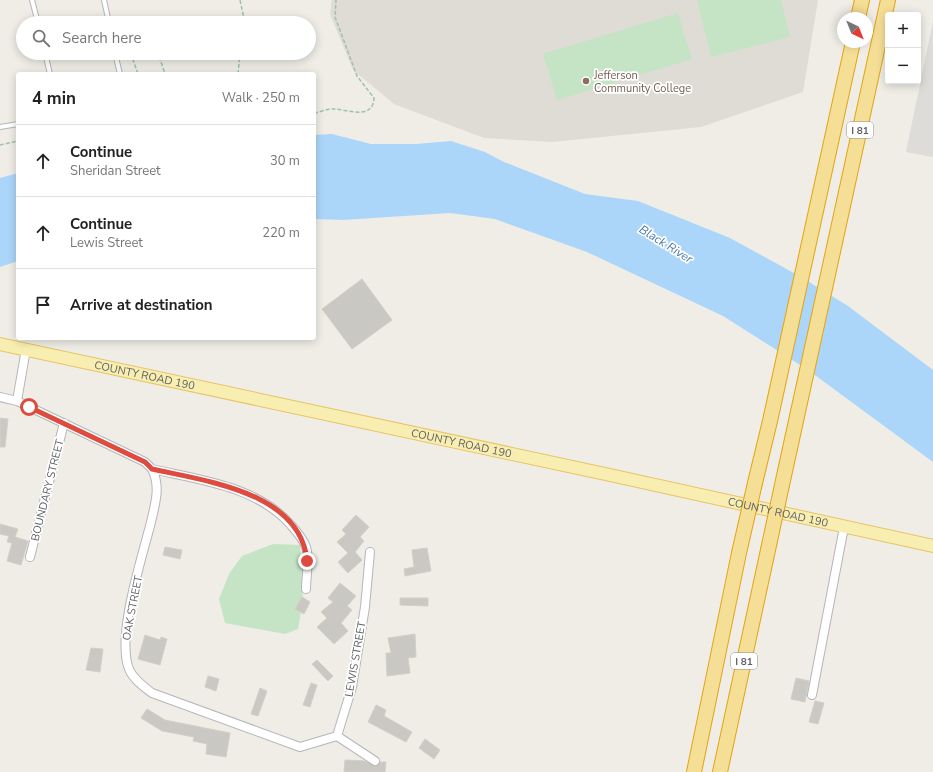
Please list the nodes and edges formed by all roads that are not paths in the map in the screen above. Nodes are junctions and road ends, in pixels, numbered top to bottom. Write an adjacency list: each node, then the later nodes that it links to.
1 (32, 0): 6 (lane)
2 (104, 0): 7 (lane)
3 (862, 0): 5 (highway)
4 (888, 0): 30 (highway, I 81, bridge)
5 (859, 12)
6 (36, 16)
7 (107, 16)
8 (852, 48): 29 (highway, I 81, bridge)
9 (47, 60): 11 (lane)
10 (117, 60): 12 (lane)
11 (50, 72)
12 (120, 72)
13 (16, 124): 14 (lane)
14 (0, 127)
15 (0, 344): 16 (main road, COUNTY ROAD 190)
16 (26, 350): 18 (street); 21 (main road, COUNTY ROAD 190)
17 (0, 397): 18 (street)
18 (17, 401): 19 (street)
19 (64, 423): 20 (street); 24 (street, BOUNDARY STREET)
20 (152, 469): 25 (street); 27 (street, OAK STREET)
21 (844, 527): 22 (main road, COUNTY ROAD 190); 26 (street)
22 (933, 546)
23 (370, 552): 27 (street, LEWIS STREET)
24 (30, 557)
25 (306, 589)
26 (812, 695)
27 (337, 736): 28 (street)
28 (375, 761)
29 (694, 772)
30 (720, 772)

